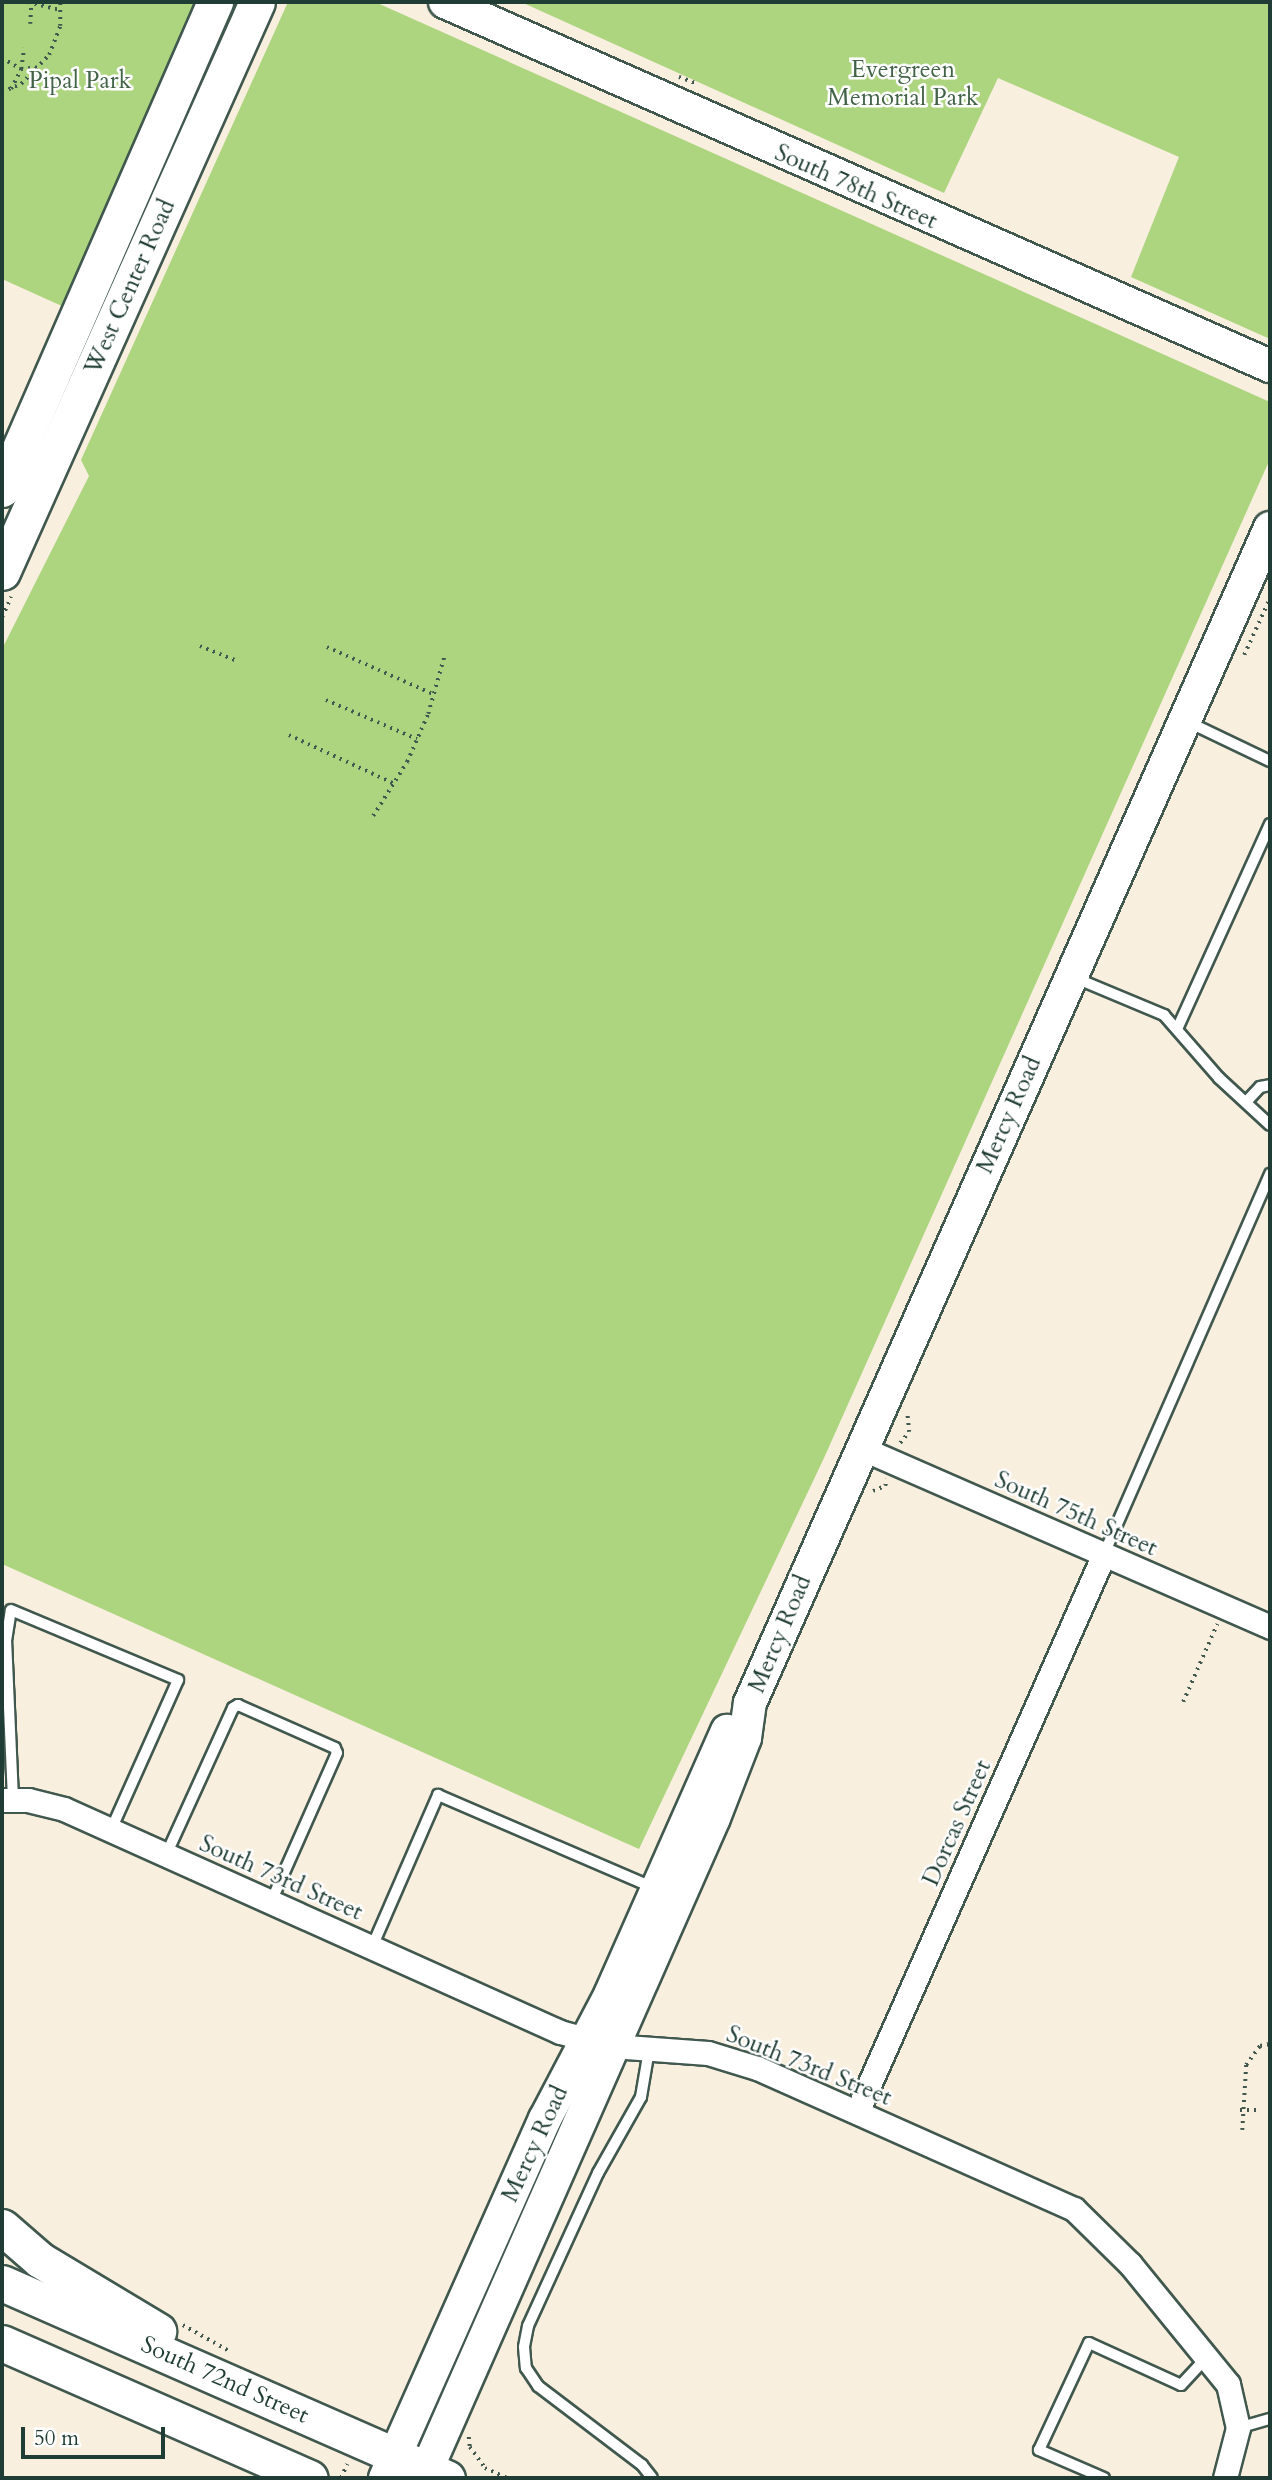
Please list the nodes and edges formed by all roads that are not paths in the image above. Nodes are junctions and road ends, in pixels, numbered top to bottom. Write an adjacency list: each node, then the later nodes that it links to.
1 (215, 2): 5 (main road, West Center Road)
2 (257, 2): 7 (main road, West Center Road)
3 (445, 2): 4 (main road, South 78th Street)
4 (1270, 366)
5 (2, 489)
6 (1270, 528): 8 (main road, Mercy Road)
7 (2, 572)
8 (1184, 720): 9 (lane); 11 (main road, Mercy Road)
9 (1270, 761)
10 (1270, 824): 12 (lane)
11 (1071, 976): 12 (lane); 17 (main road, Mercy Road)
12 (1178, 1027): 14 (lane)
13 (1270, 1085): 14 (lane)
14 (1247, 1101): 15 (lane)
15 (1270, 1125)
16 (1270, 1174): 18 (lane)
17 (861, 1448): 18 (street, South 75th Street); 20 (main road, Mercy Road)
18 (1104, 1554): 19 (street, South 75th Street); 29 (street, Dorcas Street)
19 (1270, 1627)
20 (750, 1703): 24 (main road, Mercy Road); 27 (main road, Mercy Road)
21 (7, 1800): 22 (street, South 73rd Street); 22 (lane)
22 (111, 1830): 23 (street, South 73rd Street)
23 (166, 1855): 25 (street, South 73rd Street); 25 (lane)
24 (657, 1889): 26 (lane); 27 (main road, Mercy Road)
25 (271, 1902): 26 (street, South 73rd Street)
26 (372, 1947): 27 (street, South 73rd Street)
27 (599, 2043): 28 (street, South 73rd Street); 37 (main road, Mercy Road); 38 (main road, Mercy Road)
28 (649, 2050): 29 (street, South 73rd Street); 40 (lane)
29 (857, 2112): 33 (street, South 73rd Street)
30 (2, 2227): 34 (main road)
31 (2, 2283): 34 (main road, South 72nd Street)
32 (2, 2343): 39 (main road)
33 (1208, 2356): 36 (street, South 73rd Street); 41 (lane)
34 (259, 2394): 37 (main road, South 72nd Street)
35 (1270, 2419): 36 (lane)
36 (1237, 2420): 42 (street)
37 (390, 2467): 38 (main road, South 72nd Street)
38 (432, 2475)
39 (310, 2478)
40 (652, 2478)
41 (1104, 2478)
42 (1225, 2478)

